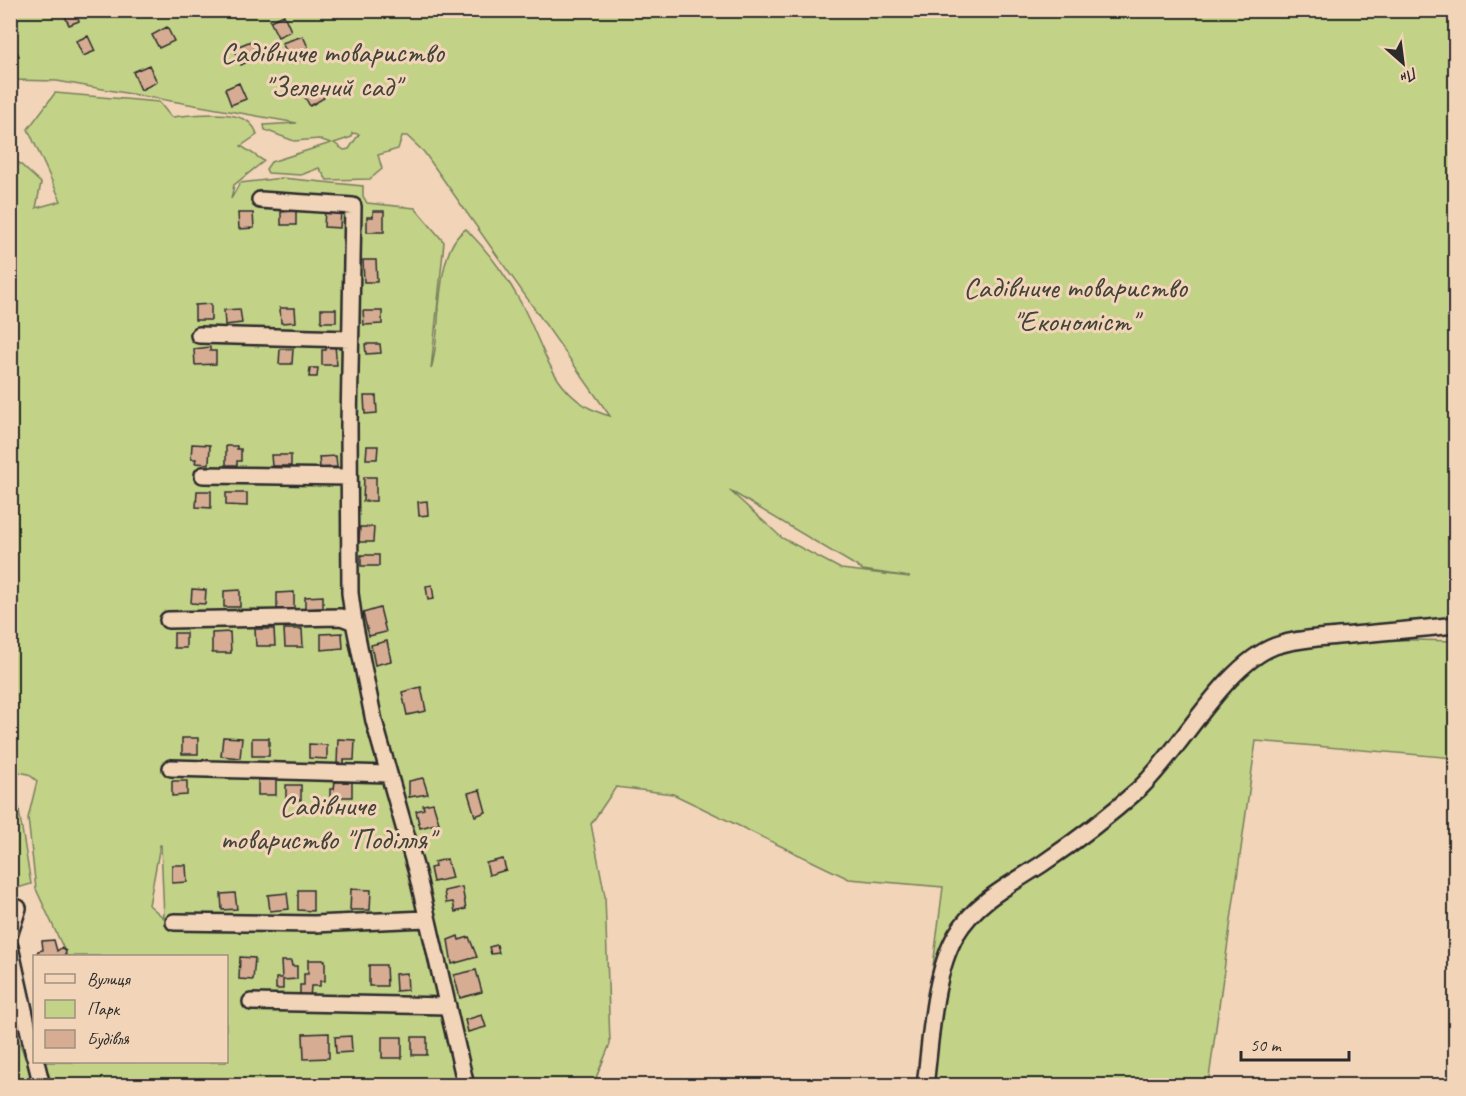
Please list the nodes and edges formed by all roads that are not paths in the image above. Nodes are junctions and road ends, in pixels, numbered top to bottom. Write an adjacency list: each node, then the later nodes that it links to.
1 (260, 200): 3 (street)
2 (199, 335): 3 (street)
3 (350, 339): 5 (street)
4 (202, 475): 5 (street)
5 (349, 477): 7 (street)
6 (168, 620): 7 (street)
7 (354, 622): 10 (street)
8 (1455, 625): 22 (street)
9 (171, 768): 10 (street)
10 (388, 774): 12 (street)
11 (18, 908): 14 (street)
12 (426, 919): 13 (street); 17 (street)
13 (174, 922)
14 (10, 933)
15 (10, 946): 18 (street)
16 (251, 1002): 17 (street)
17 (448, 1006): 21 (street)
18 (33, 1050)
19 (36, 1063): 20 (street)
20 (42, 1086)
21 (466, 1086)
22 (925, 1086)

